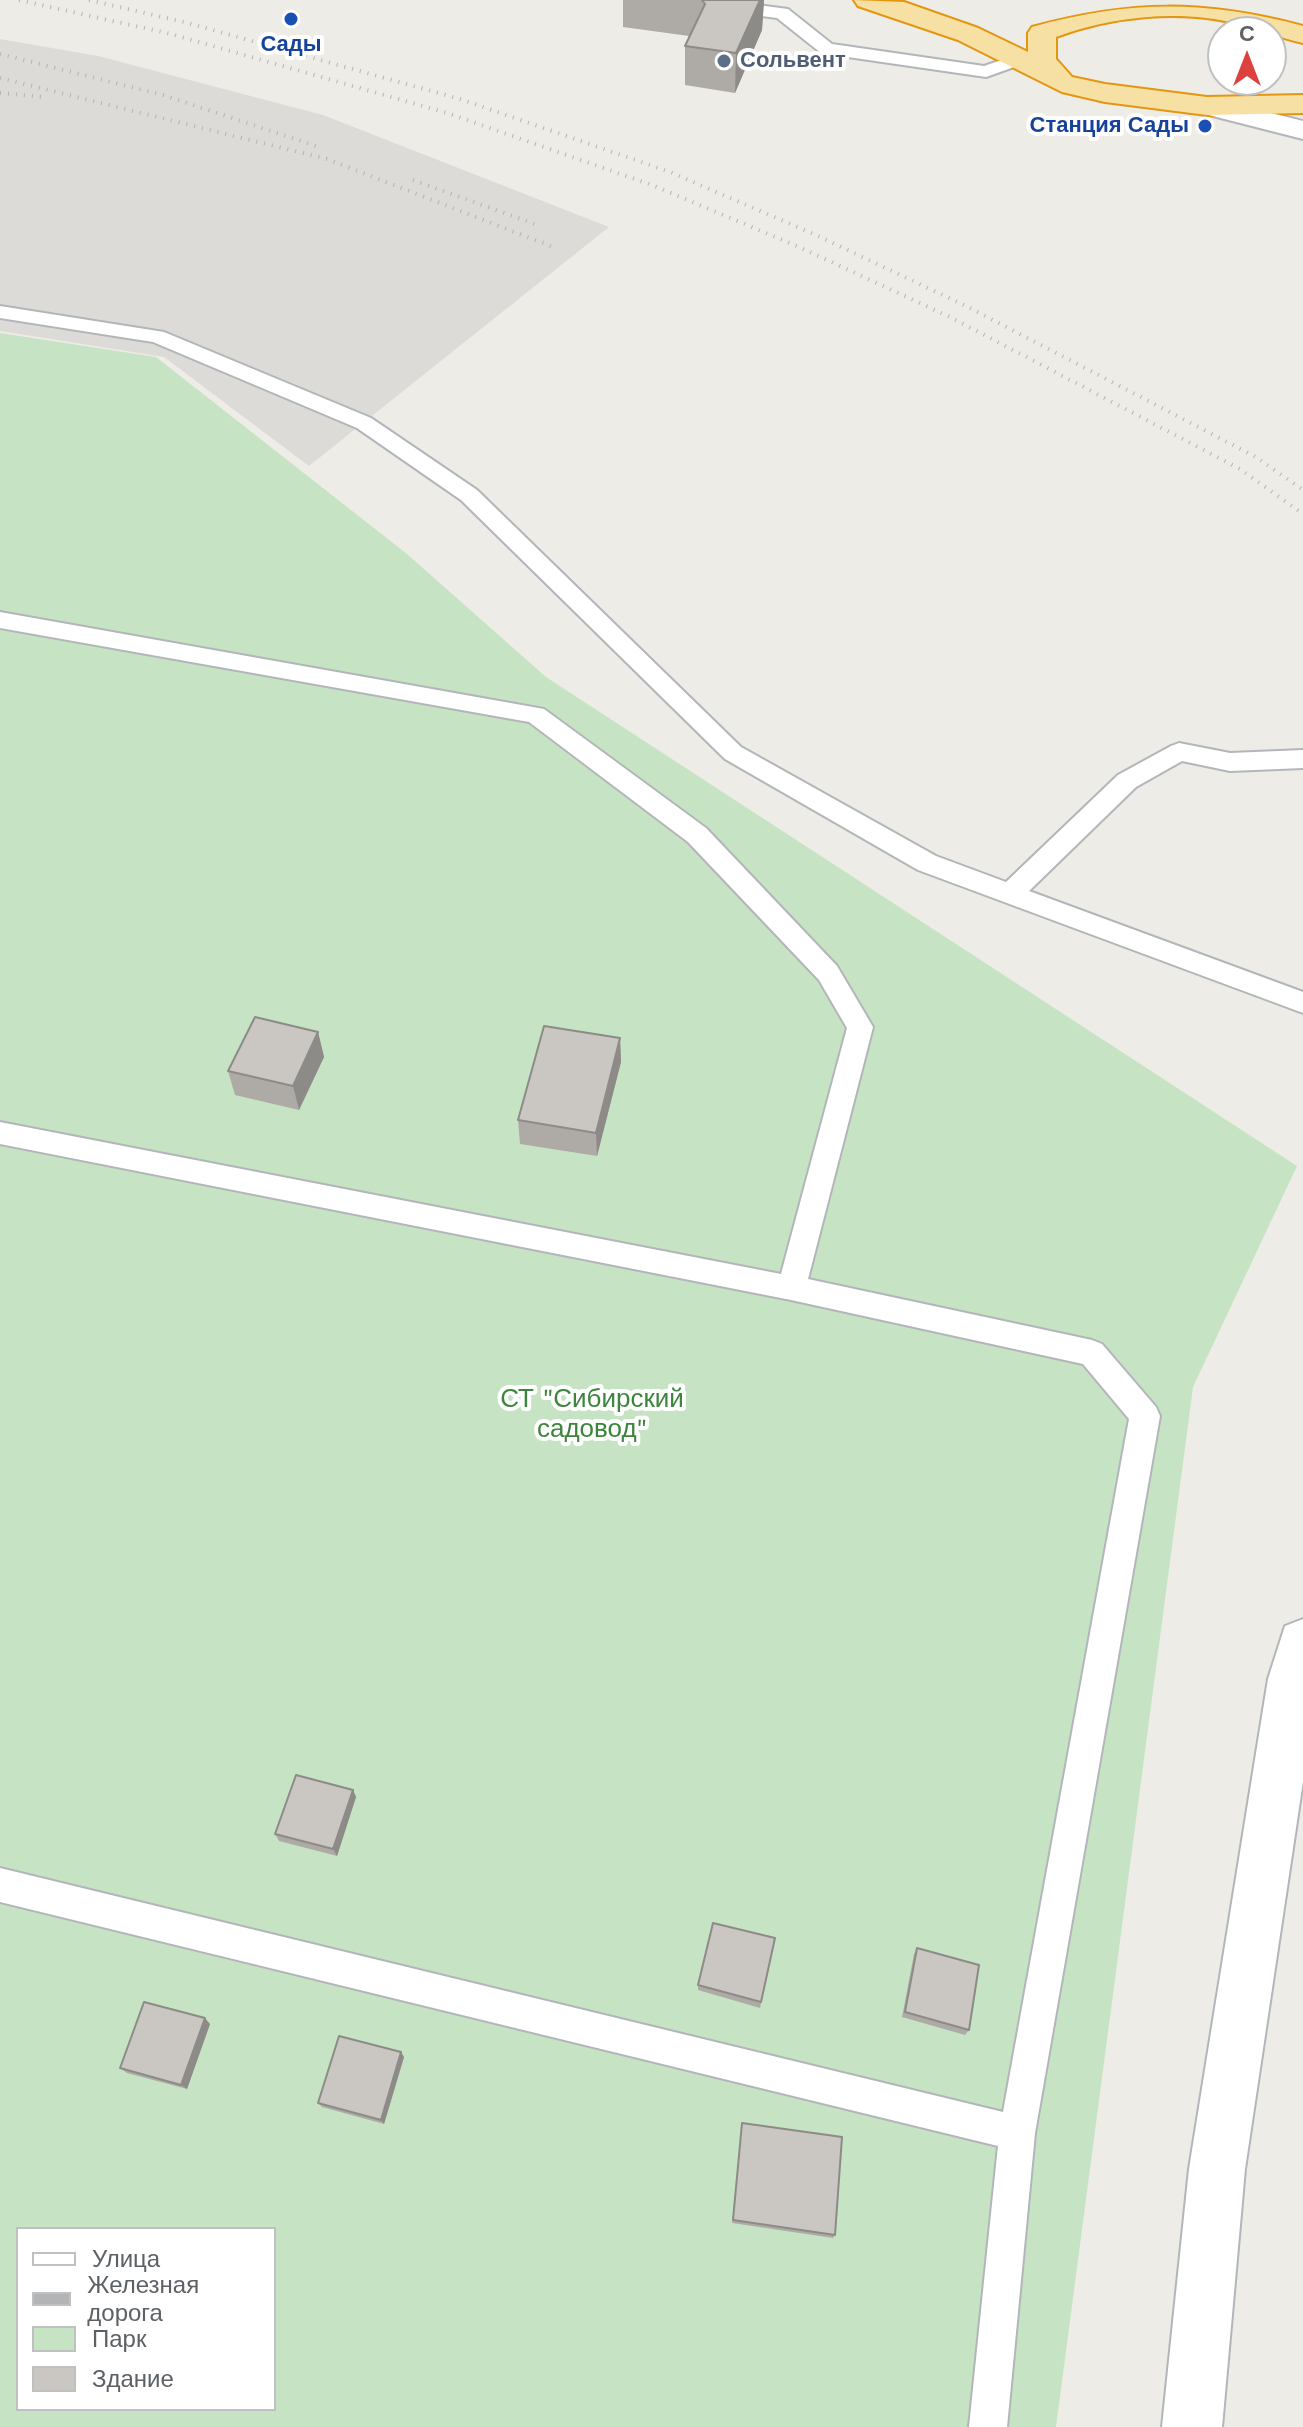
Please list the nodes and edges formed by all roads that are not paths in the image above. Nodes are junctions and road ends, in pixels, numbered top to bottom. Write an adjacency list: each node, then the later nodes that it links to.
1 (676, 0): 8 (lane)
2 (868, 0): 8 (highway)
3 (1058, 1): 4 (highway)
4 (1159, 9): 5 (highway); 9 (highway)
5 (1235, 14): 6 (highway); 7 (highway)
6 (1303, 18)
7 (1303, 35)
8 (1022, 58): 9 (highway)
9 (1062, 83): 11 (highway)
10 (1303, 104): 11 (highway)
11 (1207, 106): 12 (street)
12 (1303, 130)
13 (0, 312): 16 (lane)
14 (0, 620): 19 (lane)
15 (1303, 759): 16 (lane)
16 (1009, 895): 17 (lane)
17 (1303, 1003)
18 (0, 1133): 19 (lane)
19 (791, 1288): 22 (lane)
20 (1303, 1643): 24 (street)
21 (0, 1885): 22 (lane)
22 (1017, 2133): 23 (lane)
23 (988, 2427)
24 (1192, 2427)

